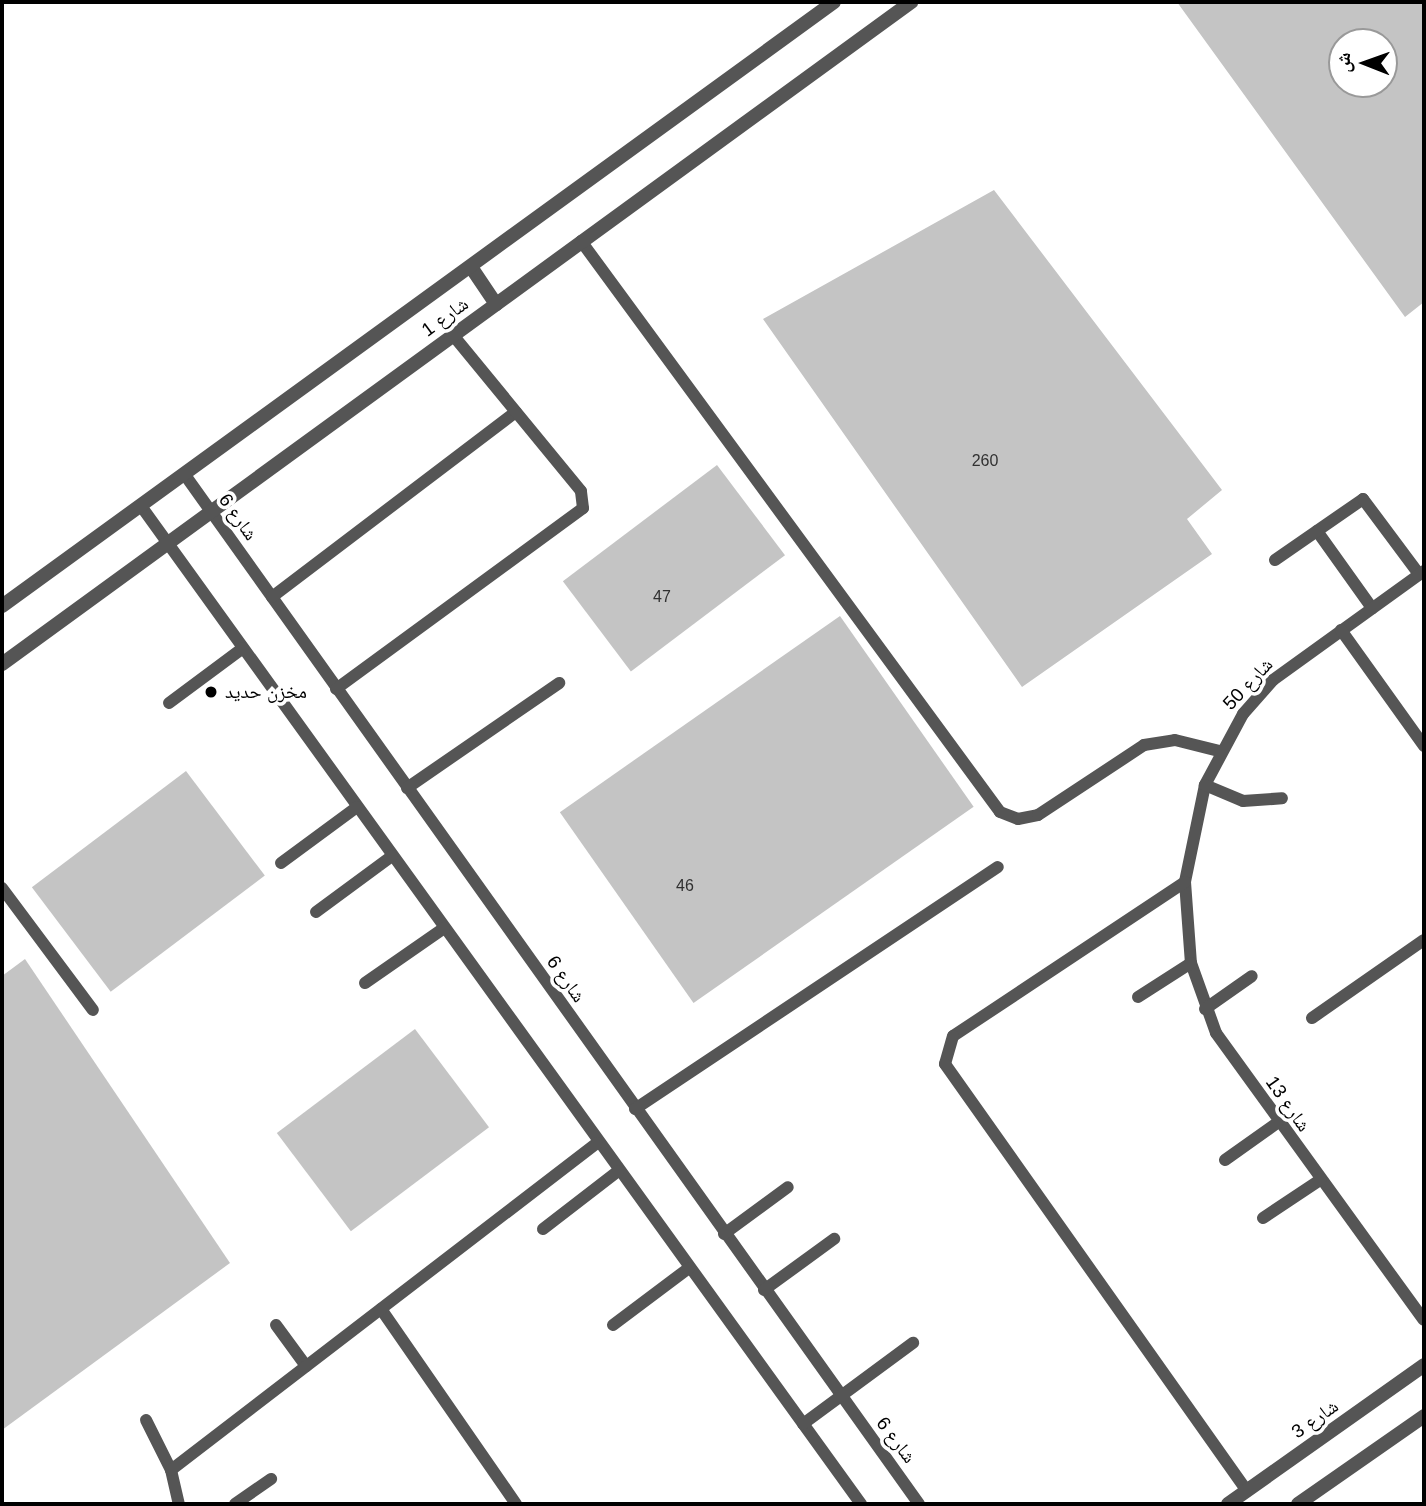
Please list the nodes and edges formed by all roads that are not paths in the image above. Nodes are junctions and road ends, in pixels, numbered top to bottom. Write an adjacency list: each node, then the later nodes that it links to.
1 (834, 2): 4 (street, شارع 1)
2 (911, 2): 3 (street, شارع 1)
3 (580, 241): 5 (street, شارع 1); 27 (lane)
4 (471, 267): 5 (street); 8 (street, شارع 1)
5 (496, 303): 6 (street, شارع 1)
6 (453, 335): 7 (lane); 10 (street, شارع 1)
7 (516, 412): 15 (lane); 22 (lane)
8 (185, 475): 9 (street, شارع 1); 10 (lane, شارع 6)
9 (141, 506): 12 (lane); 16 (street, شارع 1)
10 (210, 510): 12 (street, شارع 1); 15 (lane, شارع 6)
11 (1317, 531): 13 (lane); 14 (lane); 17 (lane)
12 (167, 541): 19 (lane); 20 (street, شارع 1)
13 (1275, 559)
14 (1422, 572): 17 (lane, شارع 50)
15 (272, 597): 22 (lane, شارع 6)
16 (2, 606)
17 (1372, 608): 18 (lane, شارع 50)
18 (1340, 630): 25 (lane); 27 (lane, شارع 50)
19 (243, 649): 23 (lane); 31 (lane)
20 (2, 664)
21 (559, 683): 29 (lane)
22 (336, 689): 29 (lane, شارع 6)
23 (169, 703)
24 (1424, 721): 25 (lane)
25 (1412, 729): 26 (lane)
26 (1424, 746)
27 (1219, 751): 28 (lane, شارع 50)
28 (1205, 785): 30 (lane); 35 (lane, شارع 50)
29 (407, 788): 47 (lane, شارع 6)
30 (1282, 798)
31 (357, 807): 32 (lane); 33 (lane)
32 (392, 856): 37 (lane); 38 (lane)
33 (281, 863)
34 (998, 867): 47 (lane)
35 (1185, 882): 40 (lane, شارع 13); 73 (lane)
36 (2, 888): 45 (lane)
37 (316, 912)
38 (444, 928): 42 (lane); 49 (lane)
39 (1424, 940): 46 (lane)
40 (1191, 963): 43 (lane); 44 (lane, شارع 13)
41 (1252, 976): 44 (lane)
42 (365, 983)
43 (1138, 998)
44 (1205, 1009): 48 (lane, شارع 13)
45 (93, 1010)
46 (1312, 1018)
47 (635, 1109): 56 (lane, شارع 6)
48 (1277, 1123): 50 (lane); 52 (lane, شارع 13)
49 (597, 1143): 51 (lane); 60 (lane)
50 (1226, 1160)
51 (618, 1171): 55 (lane); 58 (lane)
52 (1320, 1180): 54 (lane); 61 (lane, شارع 13)
53 (788, 1186): 56 (lane)
54 (1263, 1218)
55 (543, 1229)
56 (724, 1234): 59 (lane, شارع 6)
57 (834, 1239): 59 (lane)
58 (689, 1268): 63 (lane); 70 (lane)
59 (764, 1290): 67 (lane, شارع 6)
60 (380, 1309): 65 (lane); 76 (lane)
61 (1424, 1320)
62 (276, 1325): 65 (lane)
63 (613, 1325)
64 (913, 1343): 67 (lane)
65 (306, 1366): 71 (lane)
66 (1424, 1366): 73 (street, شارع 3)
67 (840, 1397): 70 (lane); 78 (lane, شارع 6)
68 (1424, 1416): 80 (street)
69 (146, 1420): 71 (lane)
70 (803, 1424): 77 (lane)
71 (171, 1470): 74 (lane)
72 (271, 1479): 75 (lane)
73 (1247, 1491): 79 (street, شارع 3)
74 (179, 1504)
75 (235, 1504)
76 (516, 1504)
77 (861, 1504)
78 (919, 1504)
79 (1228, 1504)
80 (1298, 1504)

